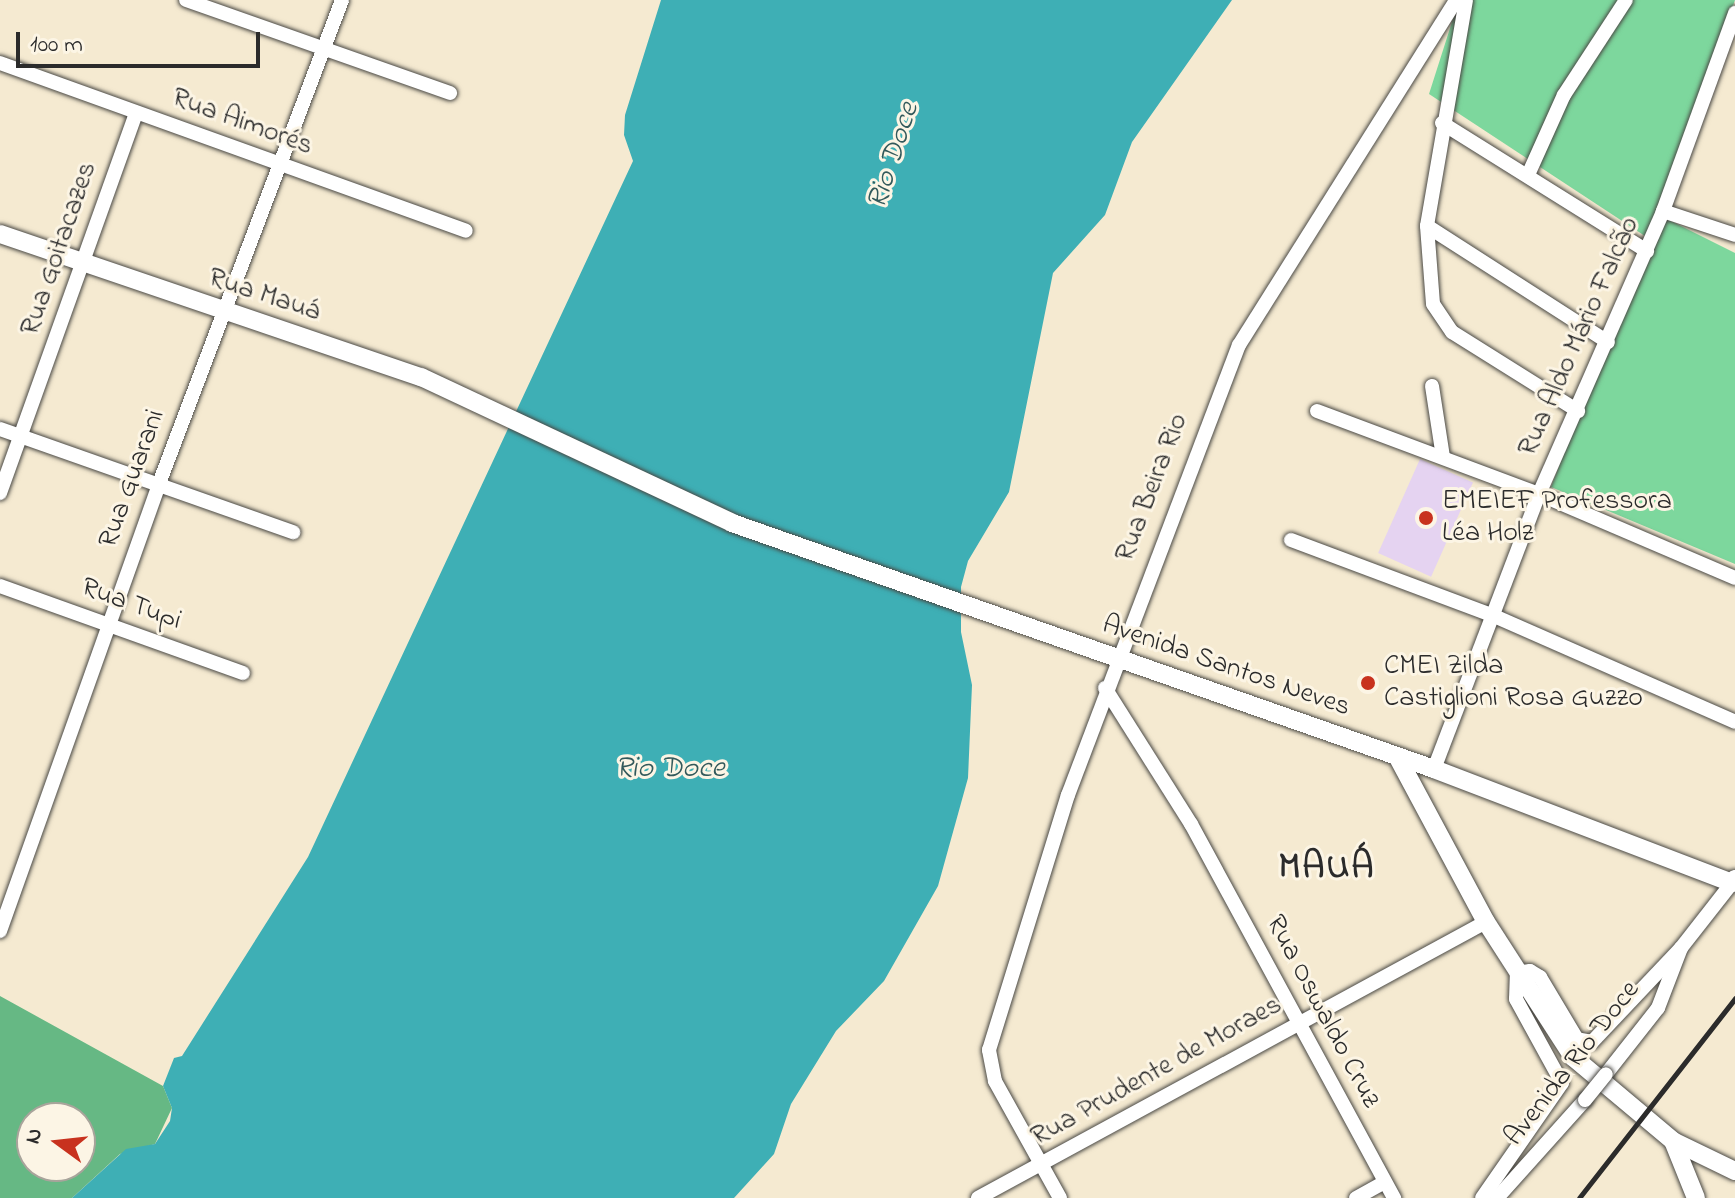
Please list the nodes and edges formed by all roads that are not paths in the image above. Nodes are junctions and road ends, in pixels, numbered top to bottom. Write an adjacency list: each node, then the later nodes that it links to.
1 (186, 0): 7 (street)
2 (342, 0): 7 (street, Rua Guarani)
3 (1456, 0): 39 (street, Rua Beira Rio)
4 (1466, 0): 11 (street)
5 (1626, 0): 13 (street)
6 (1735, 13): 14 (street, Rua Aldo Mário Falcão)
7 (324, 49): 9 (street); 12 (street, Rua Guarani)
8 (0, 63): 10 (street, Rua Aimorés)
9 (450, 93)
10 (136, 113): 12 (street, Rua Aimorés); 20 (street, Rua Goitacazes)
11 (1442, 123): 13 (street); 15 (street)
12 (281, 164): 16 (street, Rua Aimorés); 21 (street, Rua Guarani)
13 (1528, 175): 19 (street)
14 (1663, 211): 18 (street); 19 (street, Rua Aldo Mário Falcão)
15 (1427, 226): 22 (street); 25 (street)
16 (466, 231)
17 (0, 234): 20 (street, Rua Mauá)
18 (1735, 235)
19 (1647, 251): 22 (street, Rua Aldo Mário Falcão)
20 (84, 263): 21 (street, Rua Mauá); 27 (street, Rua Goitacazes)
21 (224, 313): 29 (street, Rua Guarani); 36 (street, Rua Mauá)
22 (1608, 342): 25 (street, Rua Aldo Mário Falcão)
23 (1432, 386): 28 (street)
24 (1317, 411): 28 (street)
25 (1578, 411): 31 (street, Rua Aldo Mário Falcão)
26 (0, 429): 27 (street)
27 (21, 436): 29 (street); 30 (street, Rua Goitacazes)
28 (1443, 457): 31 (street)
29 (160, 481): 32 (street); 38 (street, Rua Guarani)
30 (0, 493)
31 (1539, 494): 34 (street); 37 (street, Rua Aldo Mário Falcão)
32 (293, 532)
33 (1291, 540): 37 (street)
34 (1735, 578)
35 (0, 586): 38 (street, Rua Tupi)
36 (970, 607): 39 (street, Avenida Santos Neves)
37 (1494, 616): 42 (street); 44 (street, Rua Aldo Mário Falcão)
38 (108, 623): 40 (street, Rua Tupi); 47 (street, Rua Guarani)
39 (1116, 659): 41 (street, Rua Beira Rio); 43 (street, Avenida Santos Neves)
40 (243, 673)
41 (1105, 688): 50 (street, Rua Oswaldo Cruz); 53 (street, Rua Beira Rio)
42 (1735, 722)
43 (1397, 756): 44 (street, Avenida Santos Neves); 46 (street)
44 (1434, 769): 45 (street, Avenida Santos Neves)
45 (1734, 881): 48 (street, Avenida Rio Doce)
46 (1486, 922): 49 (street); 50 (street, Rua Prudente de Moraes)
47 (0, 931)
48 (1681, 948): 49 (street); 60 (street, Avenida Rio Doce, bridge)
49 (1517, 973): 51 (street); 59 (street)
50 (1299, 1023): 53 (street, Rua Prudente de Moraes); 54 (street, Rua Oswaldo Cruz)
51 (1673, 1141): 52 (street); 61 (street)
52 (1729, 1164)
53 (1040, 1165): 55 (street, Rua Prudente de Moraes); 56 (street)
54 (1385, 1182): 57 (street); 58 (street, Rua Oswaldo Cruz)
55 (978, 1198)
56 (1060, 1198)
57 (1356, 1198)
58 (1394, 1198)
59 (1482, 1198)
60 (1497, 1198)
61 (1696, 1198)

